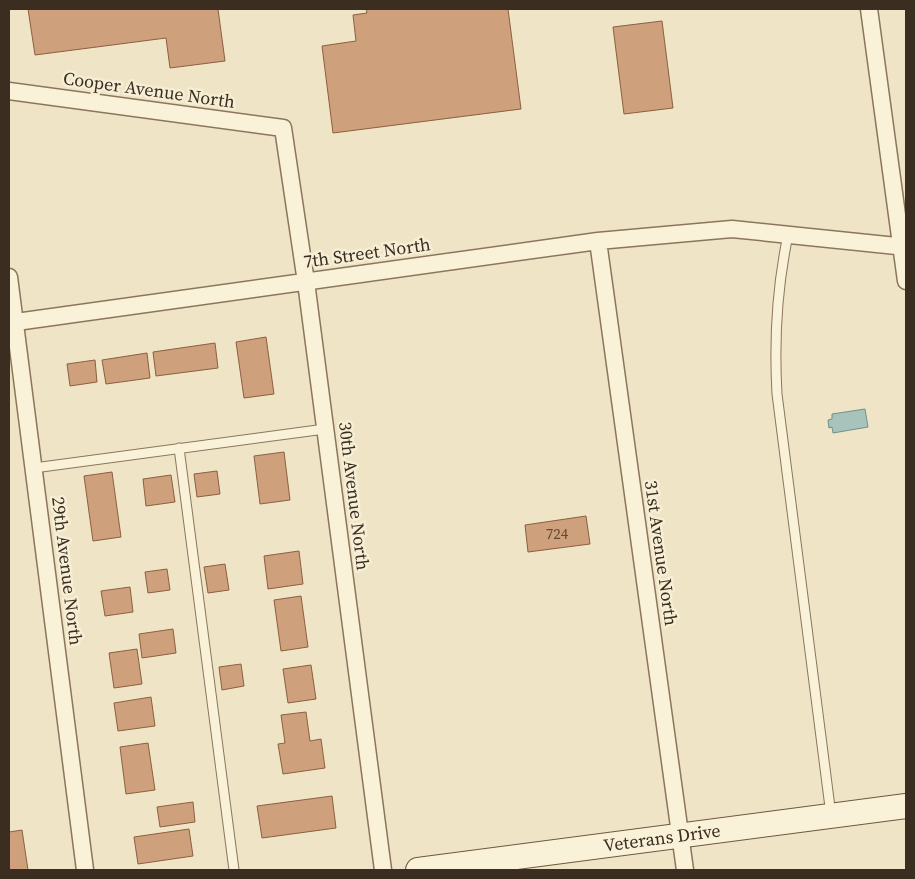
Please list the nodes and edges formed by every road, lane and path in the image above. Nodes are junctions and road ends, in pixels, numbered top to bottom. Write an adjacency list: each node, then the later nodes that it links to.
1 (869, 9): 6 (street)
2 (9, 91): 3 (street, Cooper Avenue North)
3 (283, 128): 9 (street, 30th Avenue North)
4 (788, 234): 5 (street, 7th Street North); 6 (street); 15 (lane)
5 (598, 241): 9 (street, 7th Street North); 16 (street, 31st Avenue North)
6 (904, 247): 8 (street)
7 (9, 277): 10 (street, 29th Avenue North)
8 (906, 281)
9 (306, 282): 10 (street, 7th Street North); 11 (street, 30th Avenue North)
10 (12, 323): 13 (street, 29th Avenue North)
11 (325, 429): 12 (lane); 19 (street, 30th Avenue North)
12 (179, 448): 13 (lane); 18 (lane)
13 (34, 468): 17 (street, 29th Avenue North)
14 (906, 806): 15 (main road, Veterans Drive)
15 (831, 816): 16 (main road, Veterans Drive)
16 (680, 836): 20 (main road, Veterans Drive); 21 (street, 31st Avenue North)
17 (85, 870)
18 (234, 870)
19 (383, 870)
20 (418, 870)
21 (685, 870)

